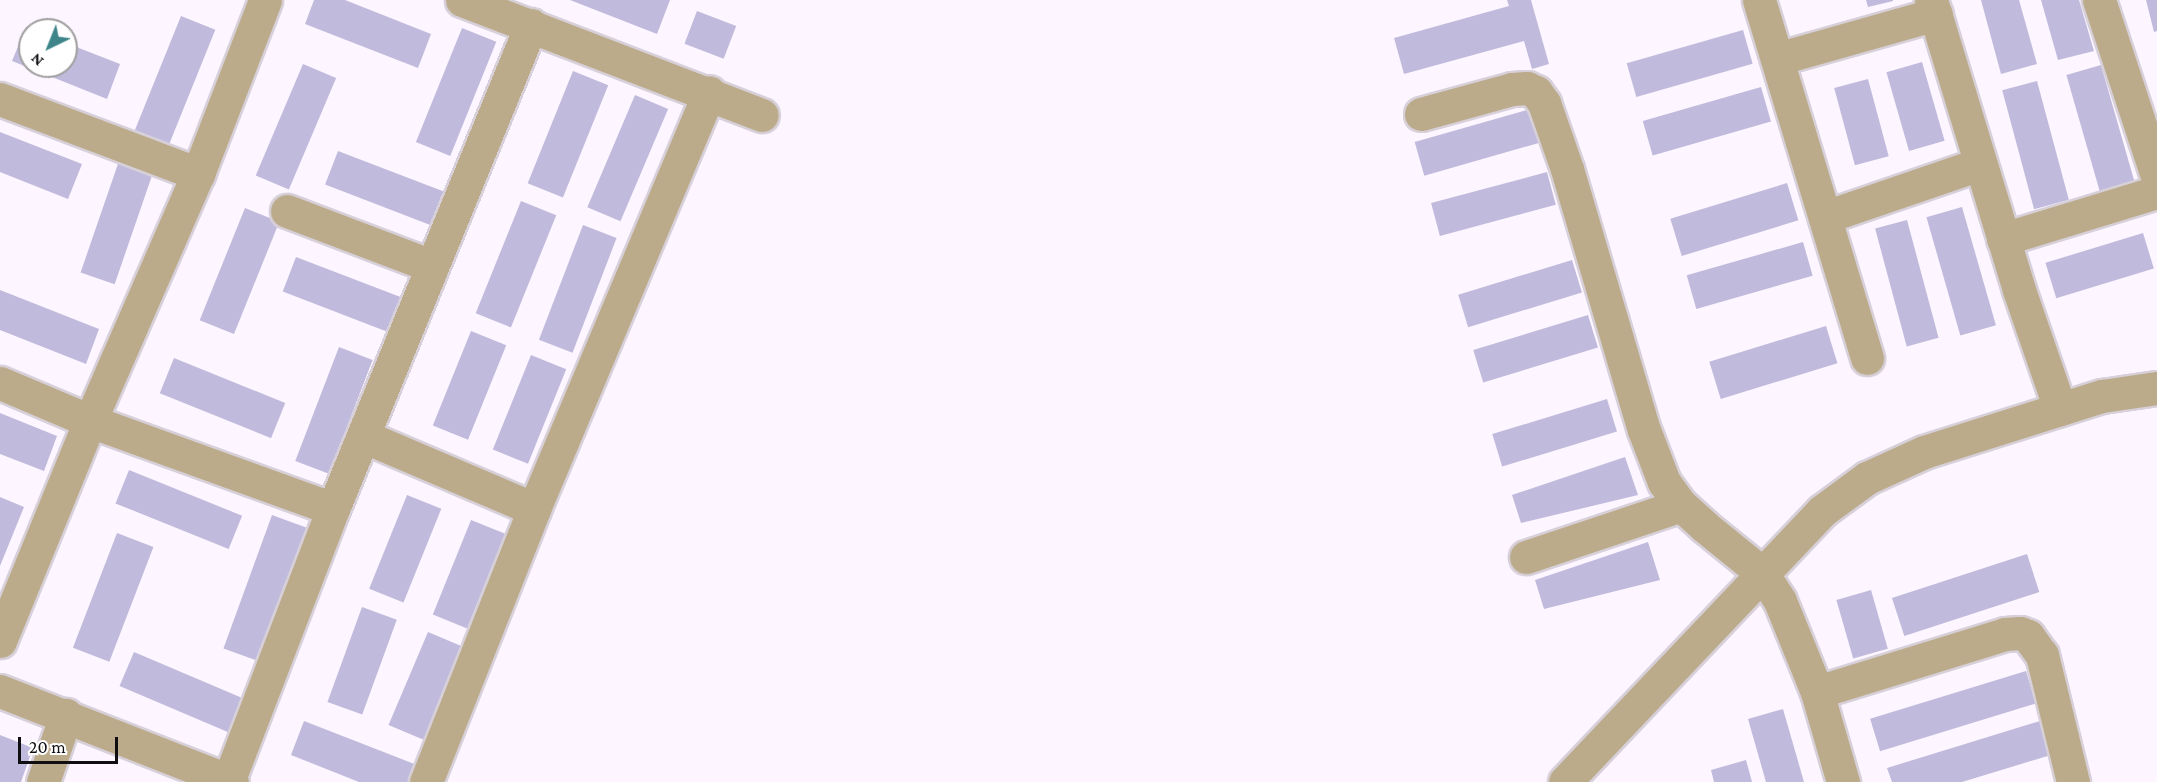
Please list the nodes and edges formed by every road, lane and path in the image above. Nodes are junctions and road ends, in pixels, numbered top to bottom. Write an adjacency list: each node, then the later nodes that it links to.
1 (265, 0): 13 (street)
2 (462, 0): 6 (street)
3 (1759, 0): 7 (street)
4 (2099, 0): 14 (street)
5 (1934, 7): 7 (street); 12 (street)
6 (531, 25): 8 (street); 19 (street)
7 (1777, 59): 17 (street)
8 (709, 92): 11 (street); 28 (street)
9 (0, 99): 13 (street)
10 (1421, 114): 26 (street)
11 (762, 115)
12 (1980, 164): 17 (street); 18 (street)
13 (198, 174): 24 (street)
14 (2157, 176)
15 (2157, 192): 18 (street)
16 (287, 211): 19 (street)
17 (1825, 217): 20 (street)
18 (2003, 239): 23 (street)
19 (432, 266): 25 (street)
20 (1867, 358)
21 (0, 383): 24 (street)
22 (2157, 388): 23 (street)
23 (2060, 409): 30 (street)
24 (90, 421): 27 (street); 31 (street)
25 (363, 436): 27 (street); 28 (street)
26 (1681, 506): 29 (street); 30 (street)
27 (333, 509): 35 (street)
28 (534, 509): 37 (street)
29 (1526, 556)
30 (1762, 573): 33 (street); 38 (street)
31 (0, 641)
32 (0, 691): 34 (street)
33 (1817, 692): 39 (street); 40 (street)
34 (66, 715): 35 (street); 36 (street)
35 (230, 781)
36 (43, 782)
37 (426, 782)
38 (1565, 782)
39 (1843, 782)
40 (2073, 782)

